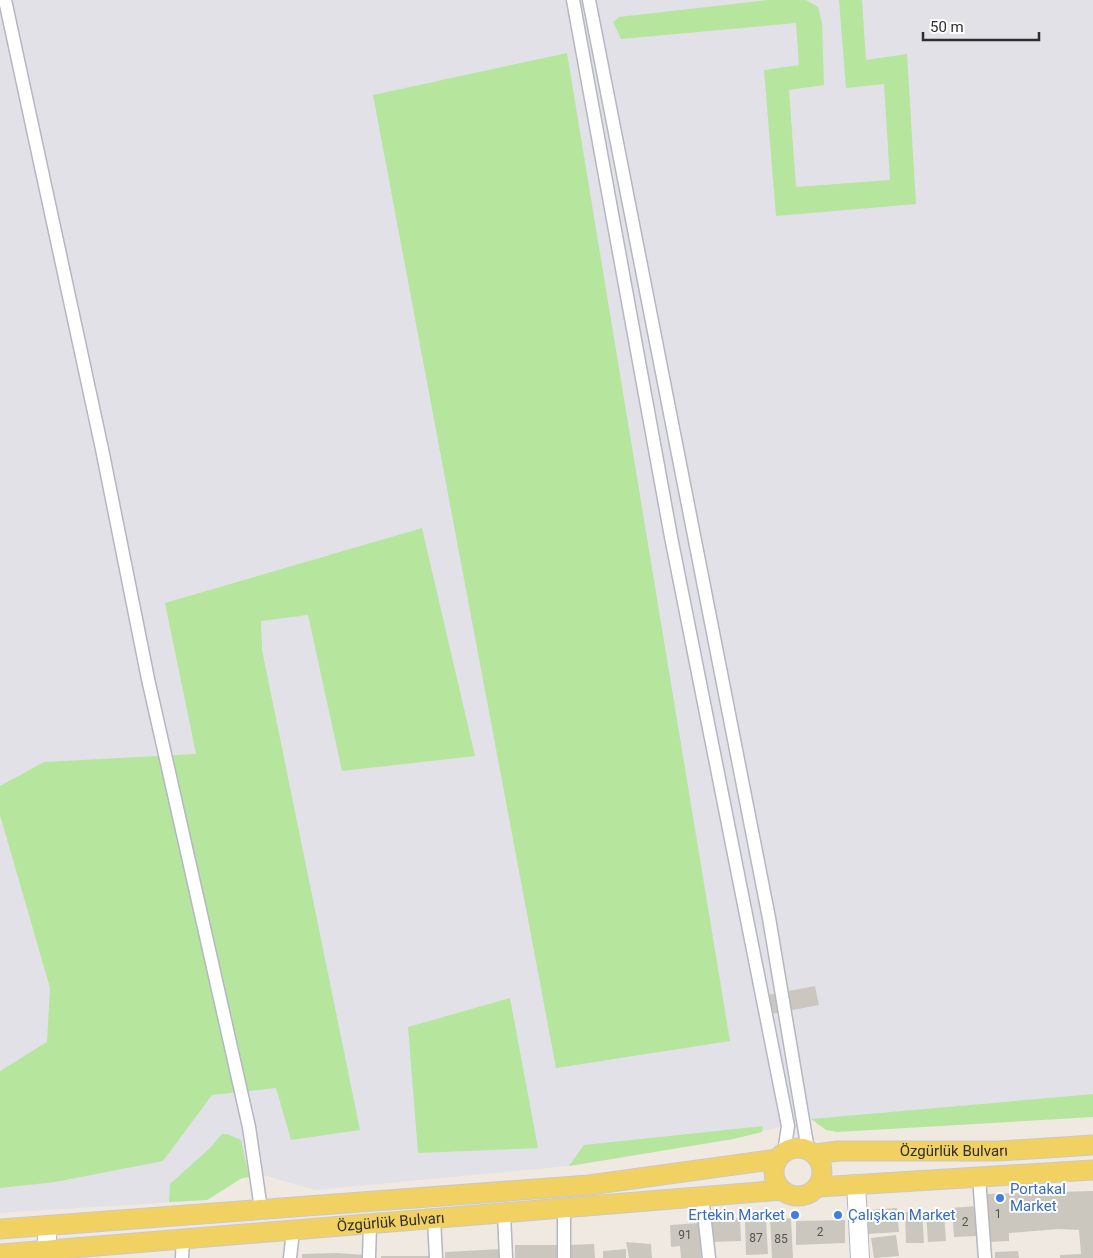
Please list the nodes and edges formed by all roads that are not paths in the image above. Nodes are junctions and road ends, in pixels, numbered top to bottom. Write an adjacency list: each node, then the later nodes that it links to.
1 (5, 0): 14 (street)
2 (573, 0): 6 (street)
3 (589, 0): 5 (street)
4 (1093, 1145): 5 (main road, Özgürlük Bulvarı)
5 (811, 1152): 6 (main road); 10 (main road)
6 (781, 1156): 11 (main road); 14 (main road, Özgürlük Bulvarı)
7 (1093, 1170): 8 (main road, Özgürlük Bulvarı)
8 (979, 1177): 9 (main road, Özgürlük Bulvarı); 33 (street)
9 (856, 1184): 10 (main road, Özgürlük Bulvarı); 32 (street)
10 (818, 1187): 11 (main road)
11 (782, 1190): 12 (main road, Özgürlük Bulvarı)
12 (702, 1196): 13 (main road, Özgürlük Bulvarı); 31 (street)
13 (564, 1207): 15 (main road, Özgürlük Bulvarı); 30 (street)
14 (261, 1209): 18 (main road, Özgürlük Bulvarı)
15 (504, 1213): 16 (main road, Özgürlük Bulvarı); 29 (street)
16 (434, 1219): 17 (main road, Özgürlük Bulvarı); 28 (street)
17 (370, 1224): 20 (main road, Özgürlük Bulvarı); 27 (street)
18 (48, 1226): 19 (main road, Özgürlük Bulvarı); 22 (street)
19 (0, 1229)
20 (293, 1230): 21 (main road, Özgürlük Bulvarı); 26 (street)
21 (183, 1238): 22 (main road, Özgürlük Bulvarı); 25 (street)
22 (46, 1249): 24 (main road, Özgürlük Bulvarı)
23 (0, 1254): 24 (main road, Özgürlük Bulvarı)
24 (21, 1255)
25 (182, 1258)
26 (290, 1258)
27 (369, 1258)
28 (436, 1258)
29 (506, 1258)
30 (564, 1258)
31 (709, 1258)
32 (860, 1258)
33 (985, 1258)

